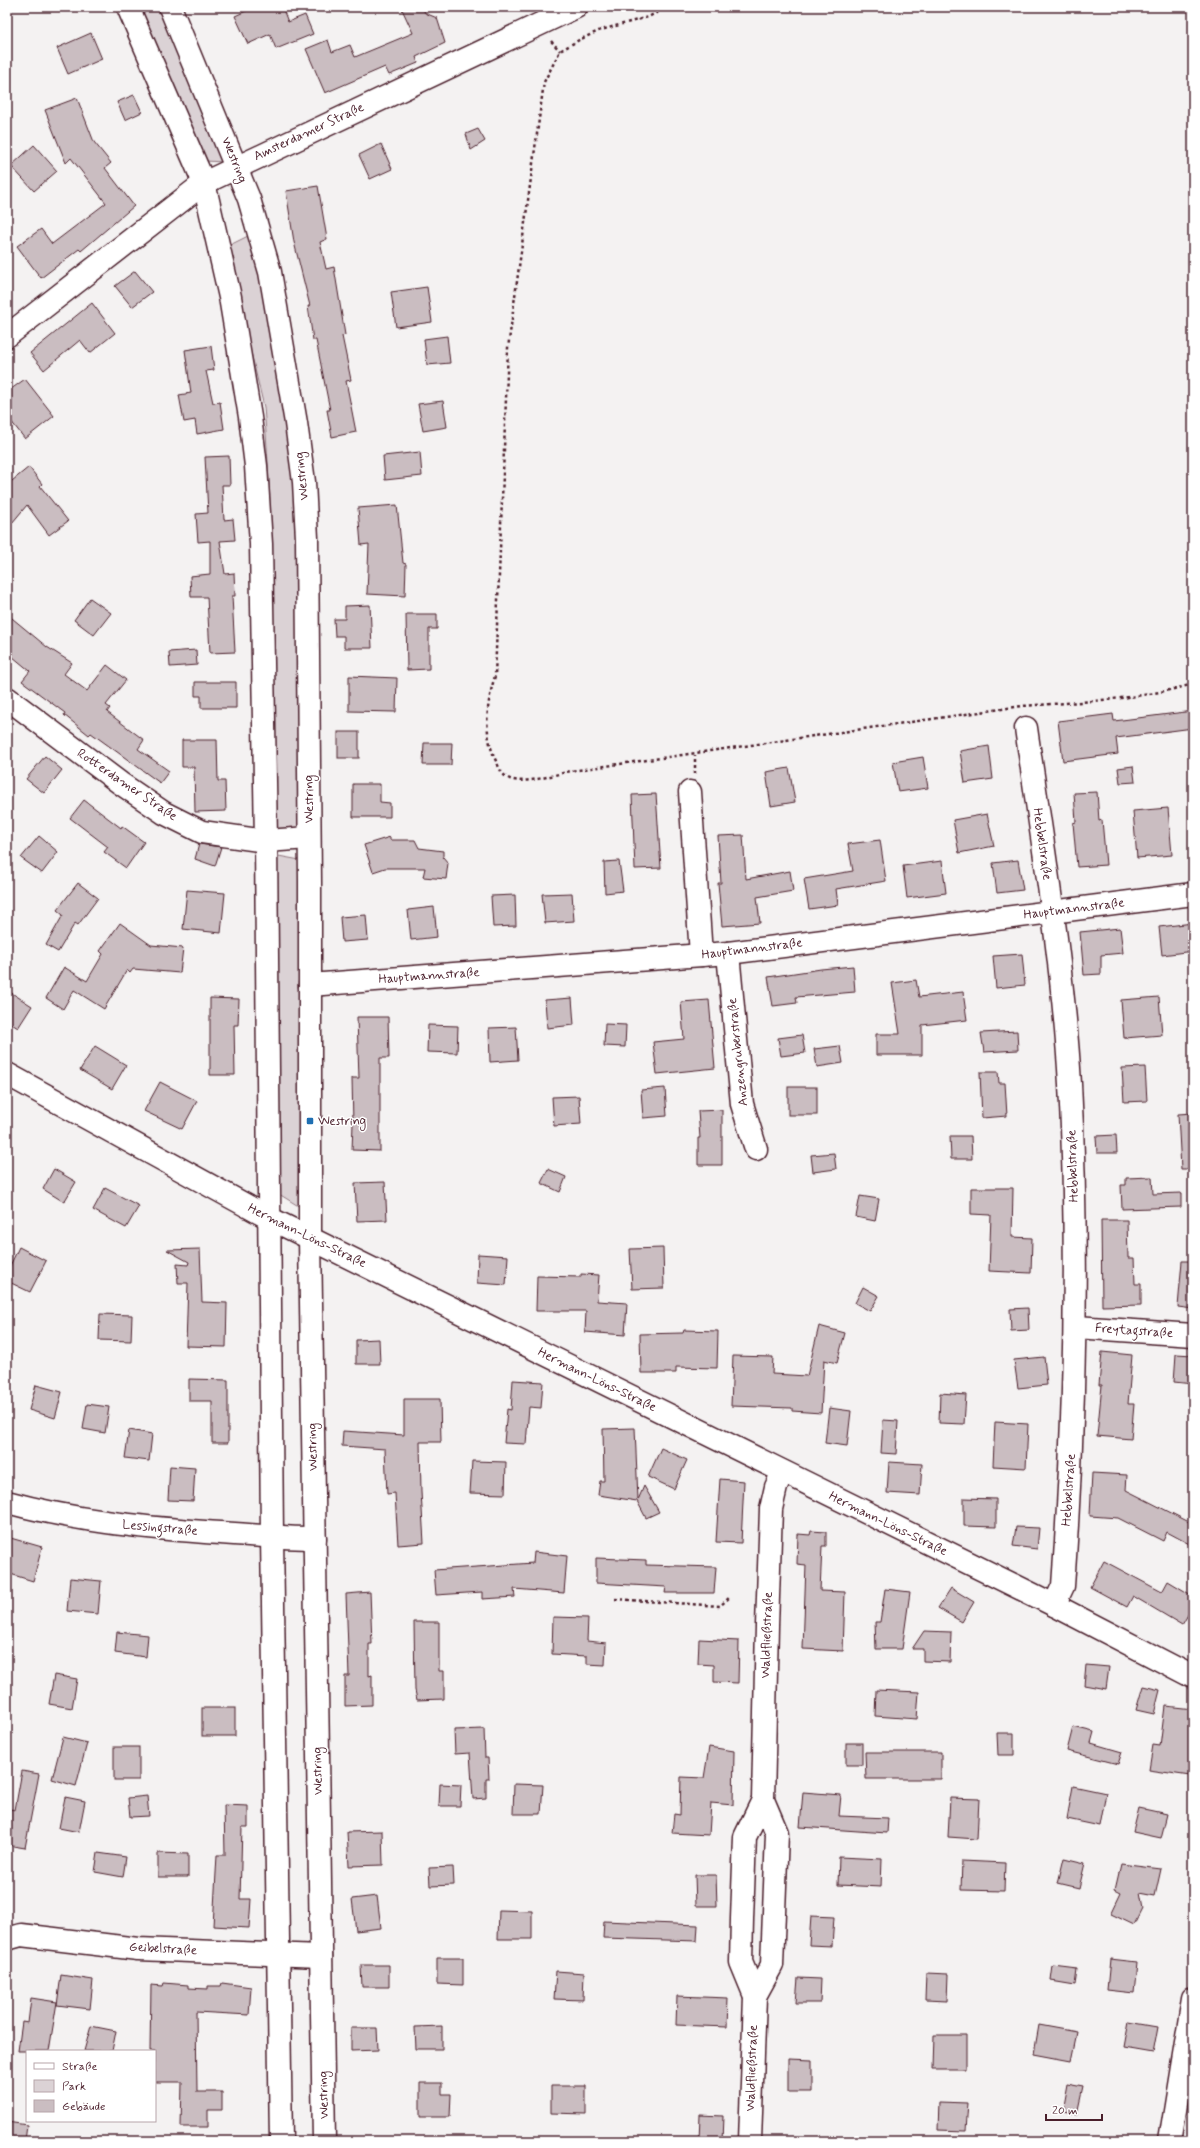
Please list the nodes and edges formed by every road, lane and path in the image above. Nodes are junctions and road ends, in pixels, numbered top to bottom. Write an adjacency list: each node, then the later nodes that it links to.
1 (128, 7): 6 (street)
2 (170, 7): 5 (street, Westring)
3 (576, 7): 5 (street, Amsterdamer Straße)
4 (669, 7): 8 (path)
5 (237, 167): 6 (street, Amsterdamer Straße); 12 (street, Westring)
6 (204, 183): 7 (street, Amsterdamer Straße); 13 (street)
7 (7, 336)
8 (1193, 684)
9 (7, 698): 13 (street, Rotterdamer Straße)
10 (1026, 728): 15 (street, Hebbelstraße)
11 (690, 792): 17 (street)
12 (309, 838): 13 (street, Rotterdamer Straße); 18 (street, Westring)
13 (266, 841): 21 (street)
14 (1193, 894): 15 (street, Hauptmannstraße)
15 (1052, 912): 16 (street, Hauptmannstraße); 23 (street, Hebbelstraße)
16 (728, 953): 17 (street, Hauptmannstraße); 20 (street, Anzengruberstraße)
17 (701, 955): 18 (street, Hauptmannstraße)
18 (310, 984): 22 (street, Westring)
19 (7, 1074): 21 (street, Hermann-Löns-Straße)
20 (756, 1149)
21 (269, 1218): 22 (street, Hermann-Löns-Straße); 27 (street)
22 (310, 1238): 25 (street, Hermann-Löns-Straße); 28 (street, Westring)
23 (1076, 1327): 24 (street, Freytagstraße); 31 (street, Hebbelstraße)
24 (1193, 1335)
25 (783, 1472): 31 (street, Hermann-Löns-Straße); 33 (street, Waldfließstraße)
26 (7, 1502): 27 (street, Lessingstraße)
27 (272, 1537): 28 (street, Lessingstraße); 35 (street)
28 (315, 1538): 36 (street, Westring)
29 (730, 1597): 30 (path)
30 (615, 1599)
31 (1054, 1605): 32 (street, Hermann-Löns-Straße)
32 (1193, 1677)
33 (763, 1800): 37 (street, Waldfließstraße); 37 (street, Waldfließstraße)
34 (7, 1939): 35 (street, Geibelstraße)
35 (278, 1955): 36 (street, Geibelstraße); 39 (street)
36 (321, 1956): 40 (street, Westring)
37 (755, 1996): 41 (street, Waldfließstraße)
38 (1193, 1999): 42 (street)
39 (281, 2141)
40 (324, 2141)
41 (750, 2141)
42 (1170, 2141)

